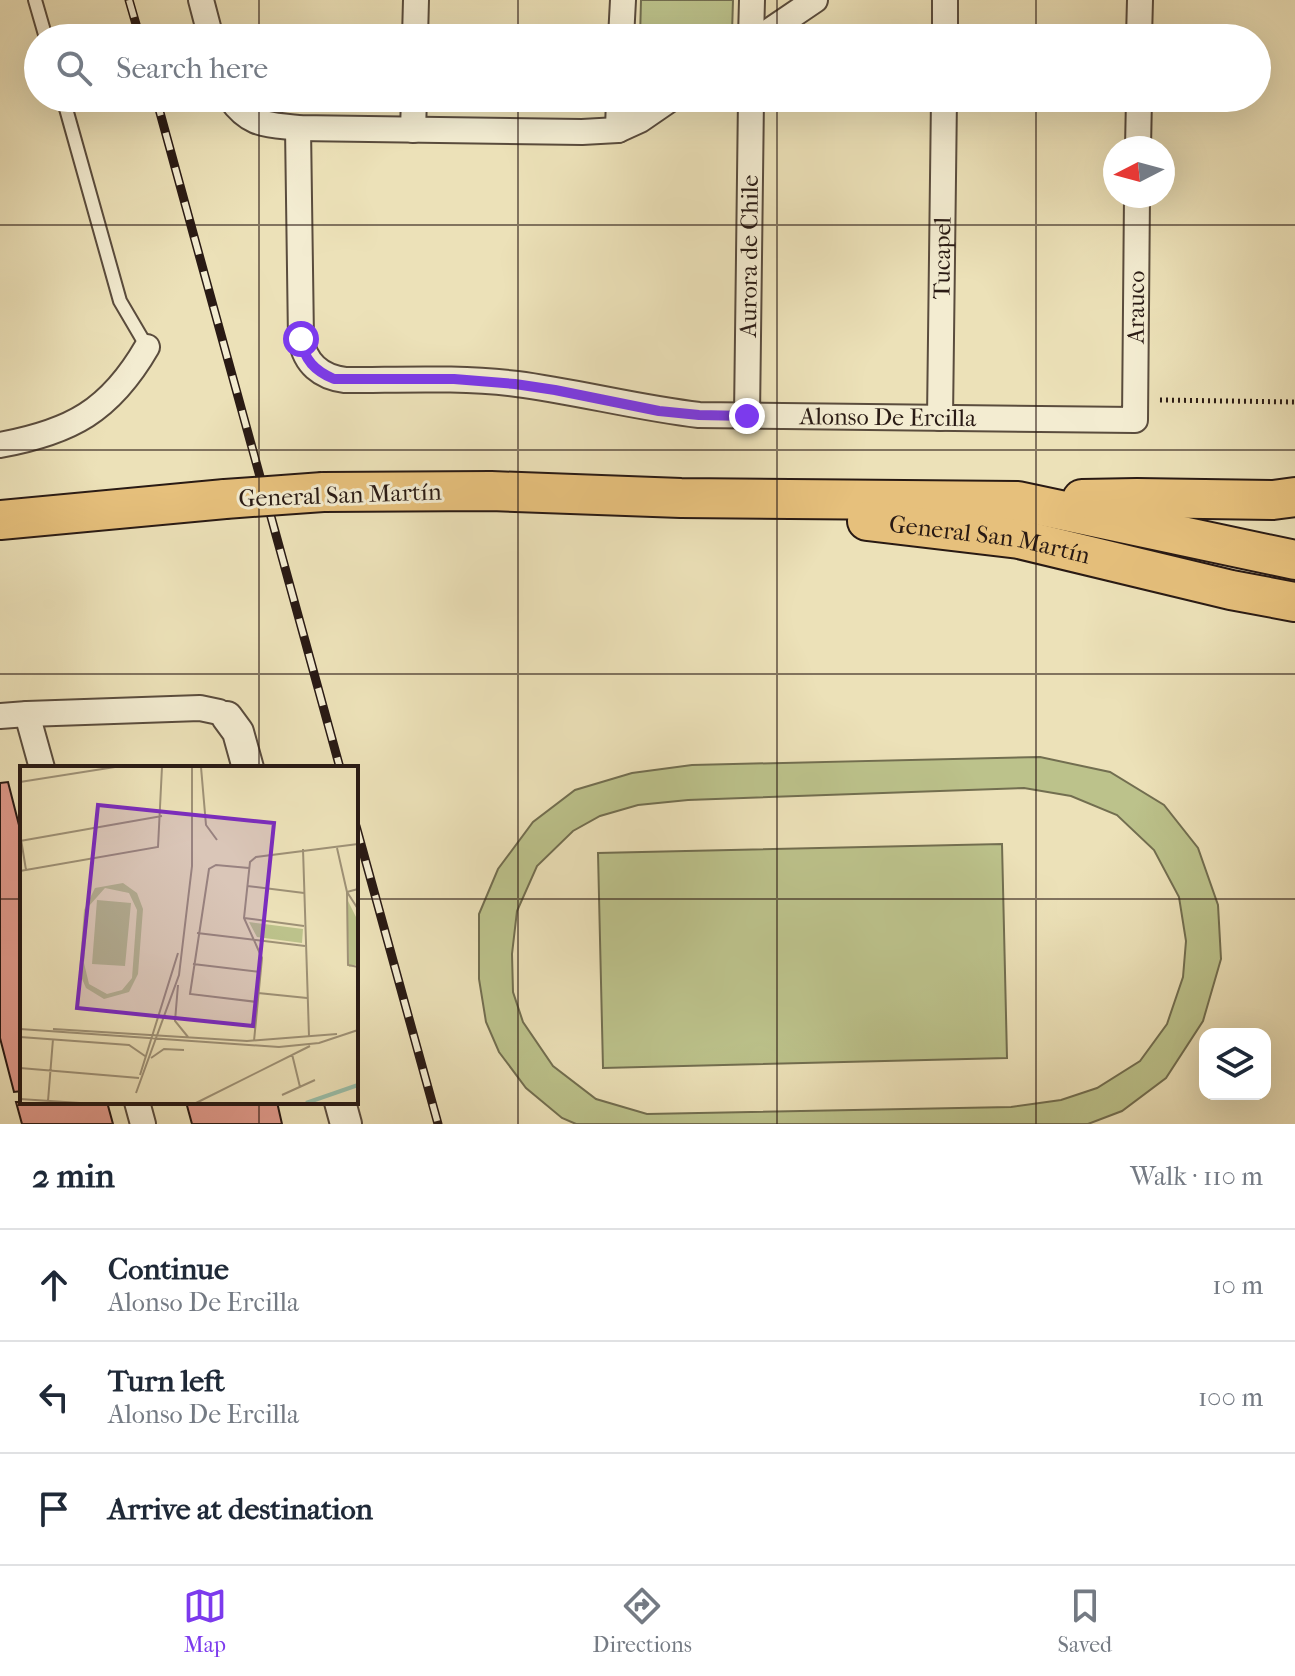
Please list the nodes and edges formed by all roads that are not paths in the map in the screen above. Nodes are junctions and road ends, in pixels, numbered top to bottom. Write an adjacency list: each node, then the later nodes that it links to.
1 (35, 0): 9 (lane)
2 (201, 0): 10 (street)
3 (416, 0): 11 (street)
4 (623, 0): 12 (street)
5 (752, 0): 13 (street)
6 (815, 0): 14 (street)
7 (945, 0): 15 (street)
8 (1140, 0): 16 (street)
9 (42, 24)
10 (207, 24)
11 (415, 24)
12 (622, 24)
13 (751, 24)
14 (780, 24)
15 (945, 24)
16 (1139, 24)
17 (67, 112): 30 (lane)
18 (239, 112): 25 (street)
19 (414, 112): 26 (street)
20 (619, 112): 27 (street)
21 (652, 112): 27 (street)
22 (751, 112): 32 (street, Aurora de Chile)
23 (944, 112): 33 (street, Tucapel)
24 (1139, 112): 28 (street)
25 (298, 128): 26 (street); 32 (street, Alonso De Ercilla)
26 (413, 130): 27 (street)
27 (618, 130)
28 (1138, 136)
29 (1137, 208): 31 (street, Arauco)
30 (147, 347): 34 (street)
31 (1135, 410): 33 (street, Alonso De Ercilla)
32 (747, 416): 33 (street, Alonso De Ercilla)
33 (940, 418)
34 (0, 445)
35 (1295, 497): 37 (main road)
36 (681, 498): 37 (main road, General San Martín); 38 (main road, General San Martín, bridge); 40 (main road, General San Martín)
37 (1018, 501): 39 (main road, General San Martín)
38 (0, 520)
39 (1295, 560)
40 (1231, 590): 41 (main road, General San Martín); 42 (main road)
41 (1295, 602)
42 (1295, 616)
43 (27, 714): 44 (street); 45 (street); 46 (street)
44 (0, 716)
45 (227, 717): 47 (street)
46 (41, 766)
47 (247, 766)
48 (138, 1104): 50 (street)
49 (341, 1104): 51 (street)
50 (143, 1124)
51 (346, 1124)

